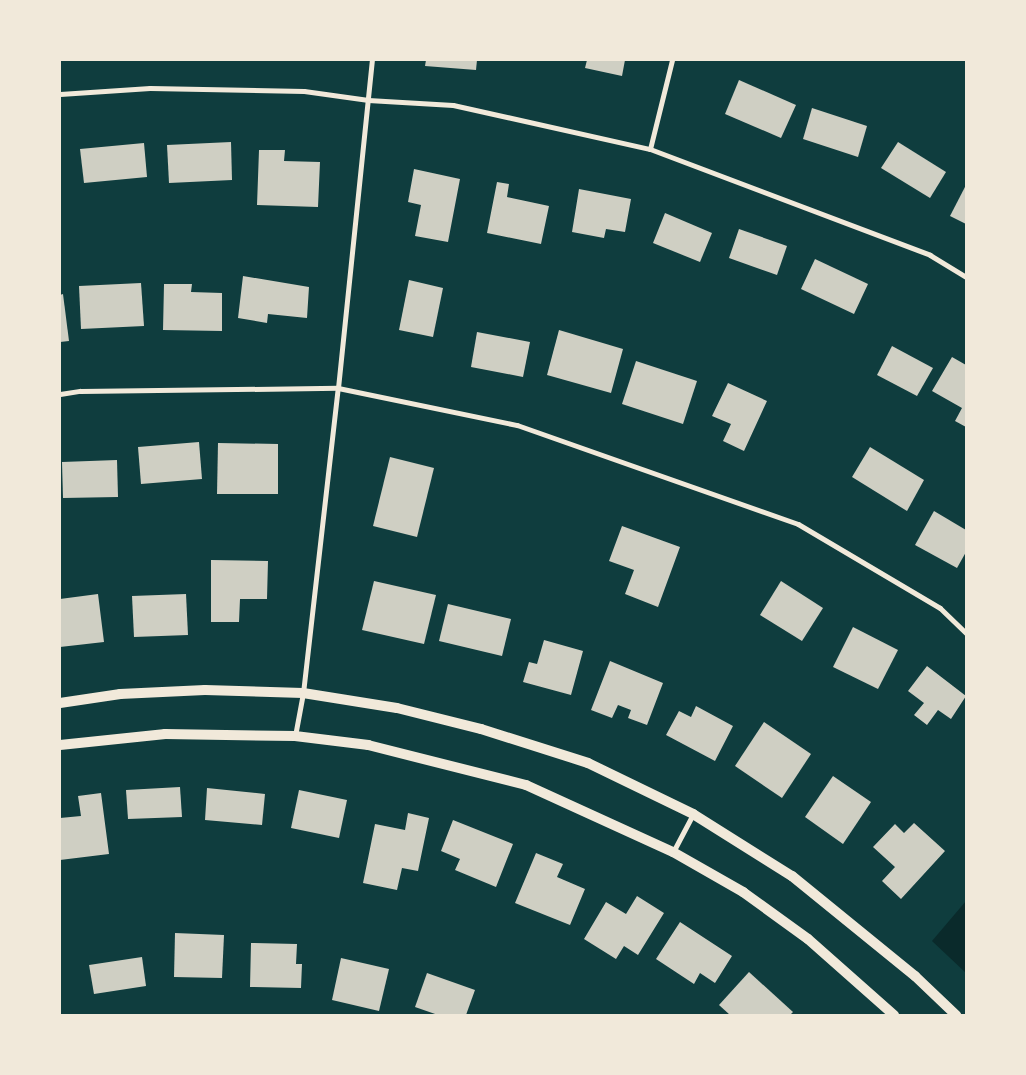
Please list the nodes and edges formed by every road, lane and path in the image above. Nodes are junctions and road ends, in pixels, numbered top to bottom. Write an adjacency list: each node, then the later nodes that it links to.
1 (372, 60): 4 (street)
2 (672, 60): 5 (street)
3 (60, 94): 4 (street)
4 (368, 100): 5 (street); 7 (street)
5 (650, 149): 6 (street)
6 (966, 277)
7 (338, 388): 8 (street); 9 (street); 10 (street)
8 (60, 394)
9 (966, 633)
10 (303, 692): 11 (main road); 12 (street); 14 (main road)
11 (60, 703)
12 (295, 736): 13 (main road); 15 (main road)
13 (60, 745)
14 (693, 814): 15 (street); 17 (main road)
15 (673, 852): 16 (main road)
16 (894, 1015)
17 (956, 1015)

